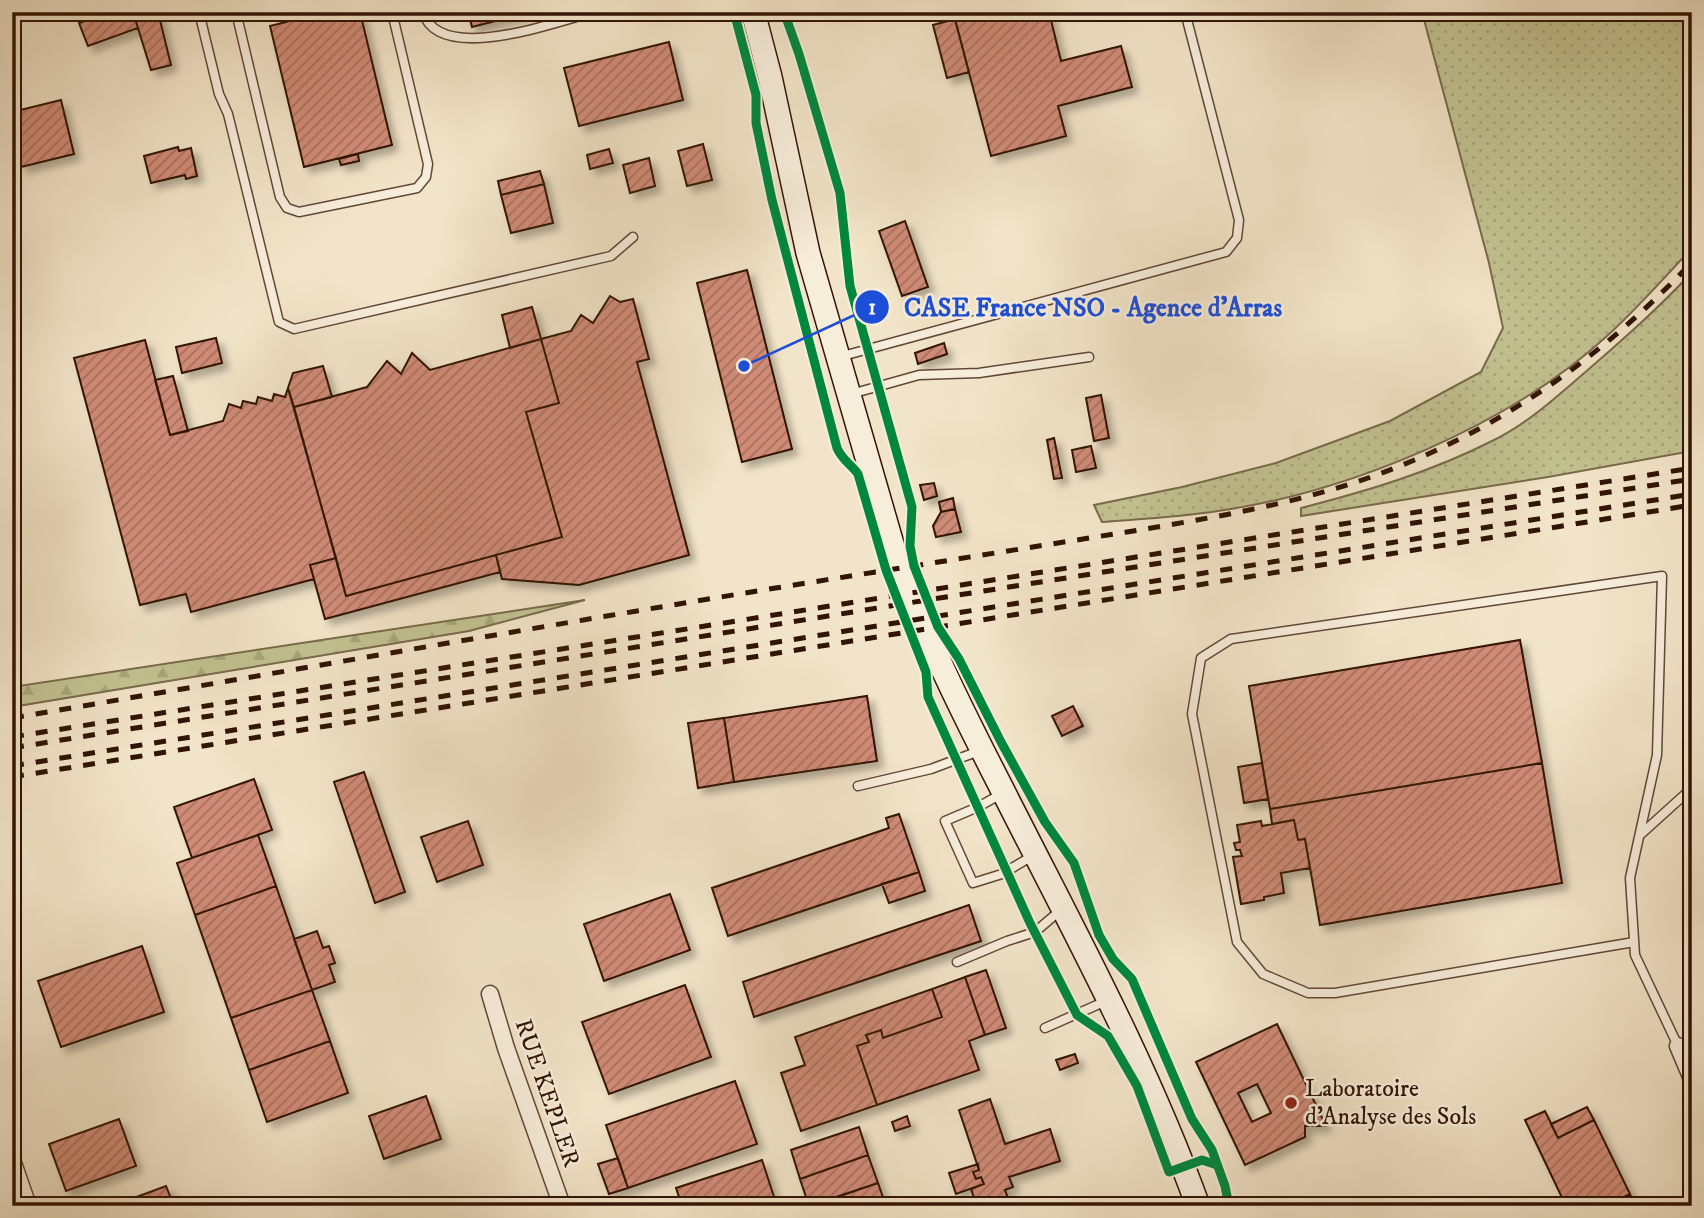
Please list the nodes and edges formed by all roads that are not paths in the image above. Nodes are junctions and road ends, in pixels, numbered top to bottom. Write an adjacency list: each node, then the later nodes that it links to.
1 (199, 12): 8 (lane)
2 (236, 12): 3 (lane)
3 (392, 12)
4 (423, 12): 5 (lane)
5 (594, 12)
6 (753, 12): 10 (main road)
7 (1185, 12): 10 (lane)
8 (634, 237)
9 (1089, 357): 11 (lane)
10 (838, 358): 11 (main road)
11 (849, 395): 12 (main road)
12 (981, 749): 13 (lane); 15 (main road)
13 (858, 786)
14 (1692, 788): 16 (lane)
15 (1003, 792): 17 (main road); 17 (lane)
16 (1640, 835): 19 (lane); 19 (lane)
17 (1034, 855): 18 (main road)
18 (1062, 909): 20 (lane); 22 (main road)
19 (1634, 942): 24 (lane)
20 (957, 962)
21 (490, 994): 28 (street, RUE KEPLER)
22 (1109, 1000): 23 (lane); 29 (main road)
23 (1045, 1028)
24 (1678, 1046): 25 (street)
25 (1692, 1079)
26 (12, 1160): 27 (street)
27 (28, 1206)
28 (562, 1206)
29 (1198, 1206)

